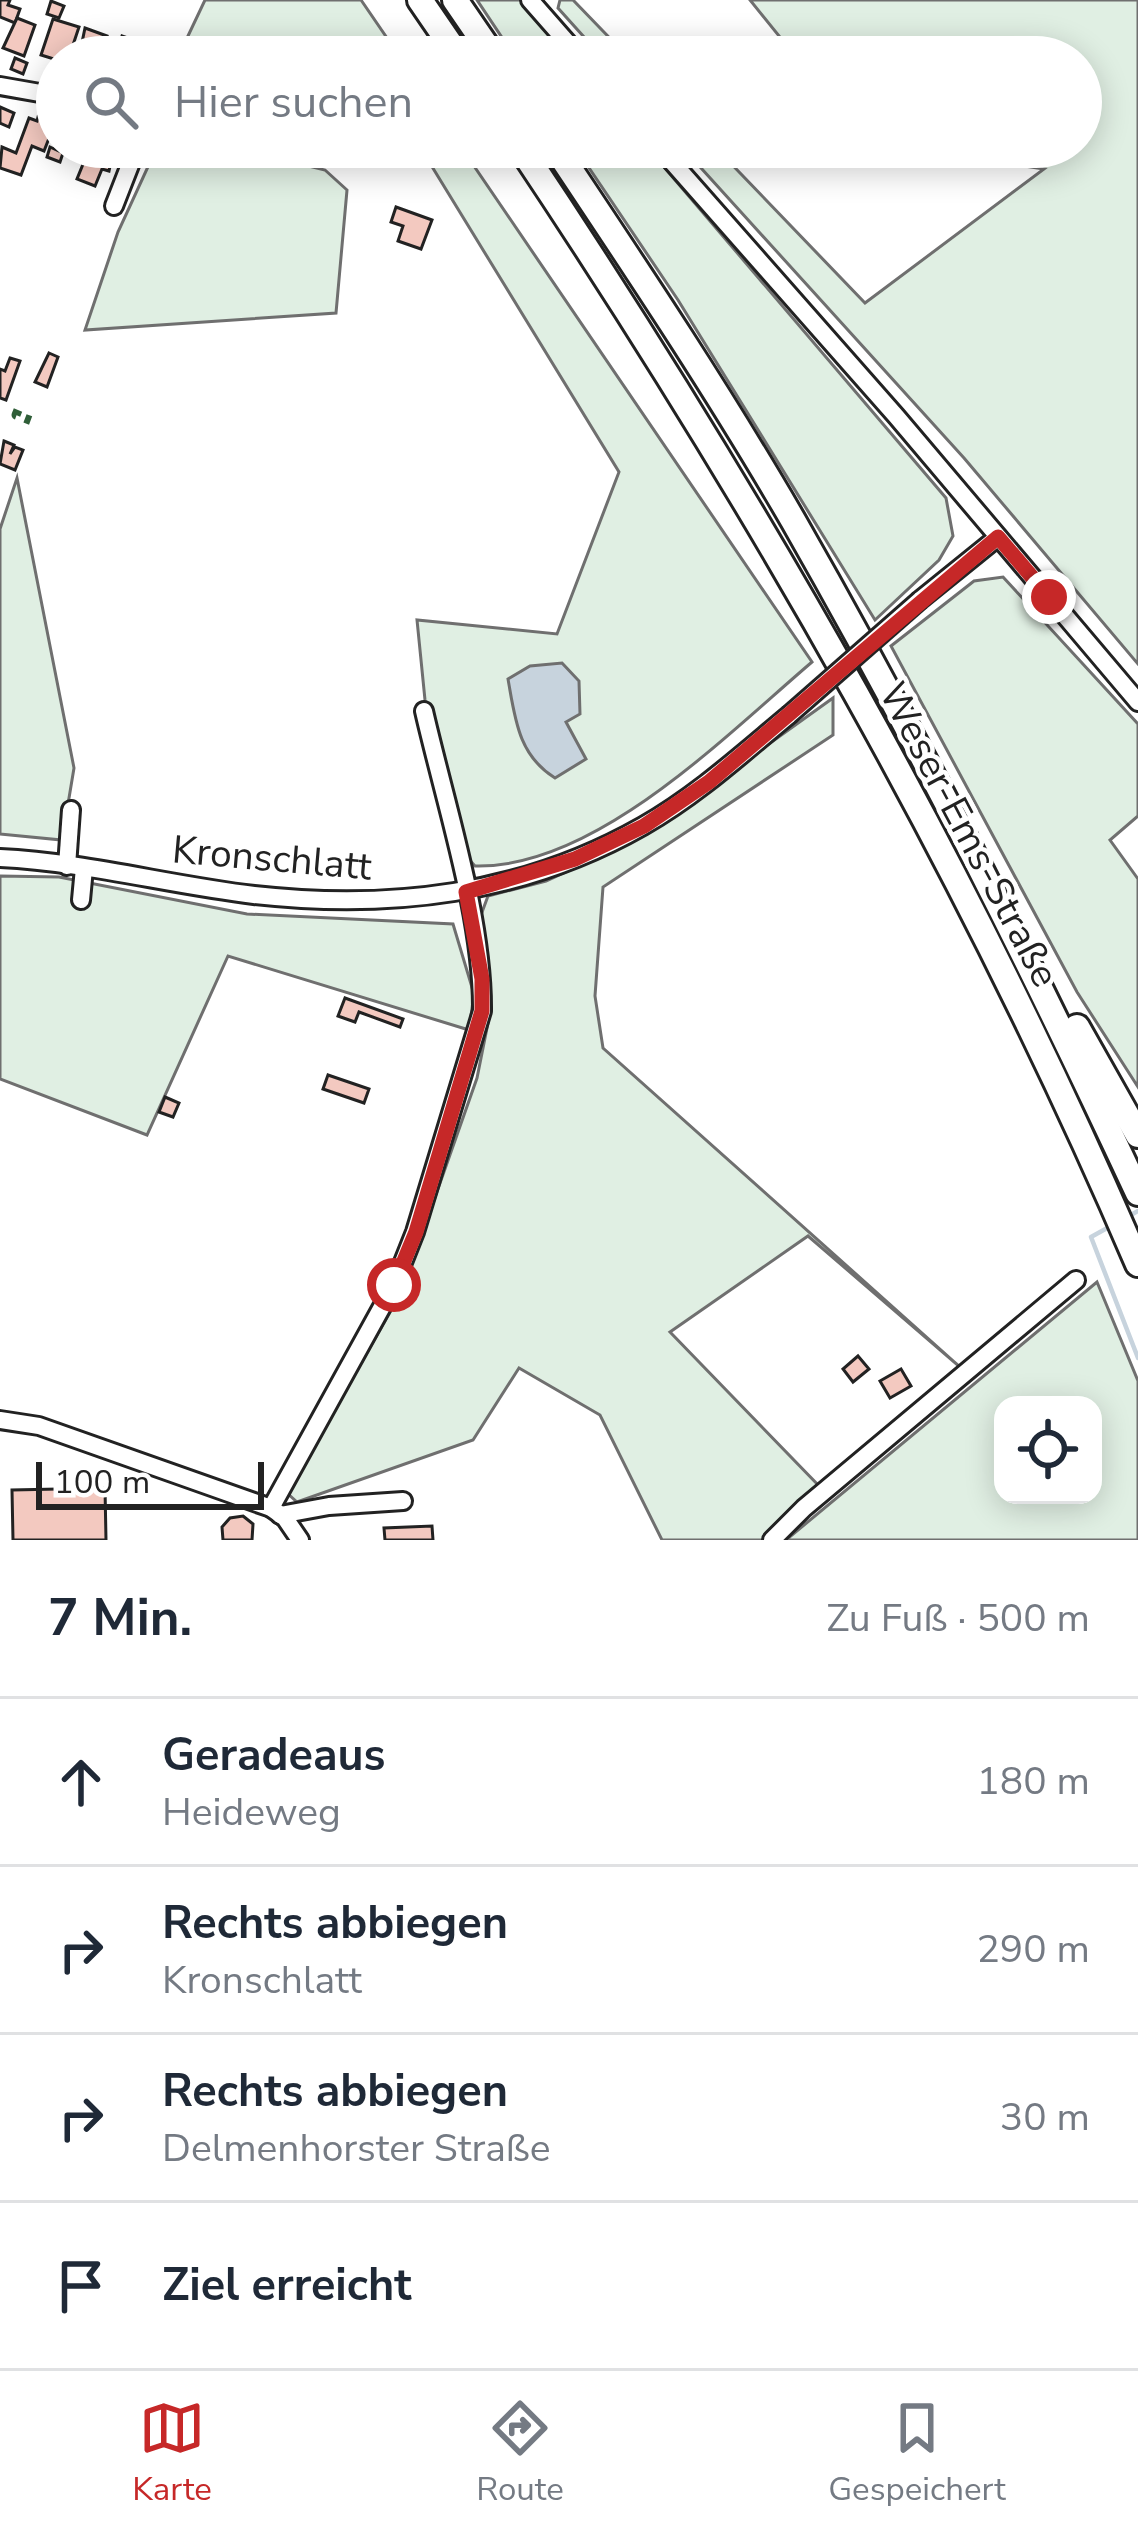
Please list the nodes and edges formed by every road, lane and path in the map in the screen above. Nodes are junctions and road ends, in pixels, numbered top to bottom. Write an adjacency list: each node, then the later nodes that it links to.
1 (420, 0): 4 (highway)
2 (455, 0): 5 (highway)
3 (533, 1): 6 (street)
4 (445, 36)
5 (480, 36)
6 (562, 36)
7 (0, 86): 8 (street)
8 (36, 92)
9 (129, 168): 13 (street)
10 (534, 168): 25 (highway, Weser-Ems-Straße)
11 (568, 168): 22 (highway, Weser-Ems-Straße)
12 (677, 168): 14 (street)
13 (114, 206)
14 (998, 537): 15 (street); 20 (street, Kronschlatt, bridge)
15 (1138, 701)
16 (424, 711): 20 (street)
17 (71, 810): 19 (street)
18 (0, 858): 19 (street, Kronschlatt)
19 (76, 867): 20 (street, Kronschlatt); 21 (street)
20 (466, 892): 29 (street)
21 (81, 900)
22 (1034, 970): 23 (highway); 24 (highway, Weser-Ems-Straße)
23 (1138, 1135)
24 (1138, 1193)
25 (1138, 1264)
26 (1076, 1280): 31 (street)
27 (0, 1420): 29 (street)
28 (403, 1501): 29 (street)
29 (275, 1512): 30 (street)
30 (300, 1540)
31 (772, 1540)

